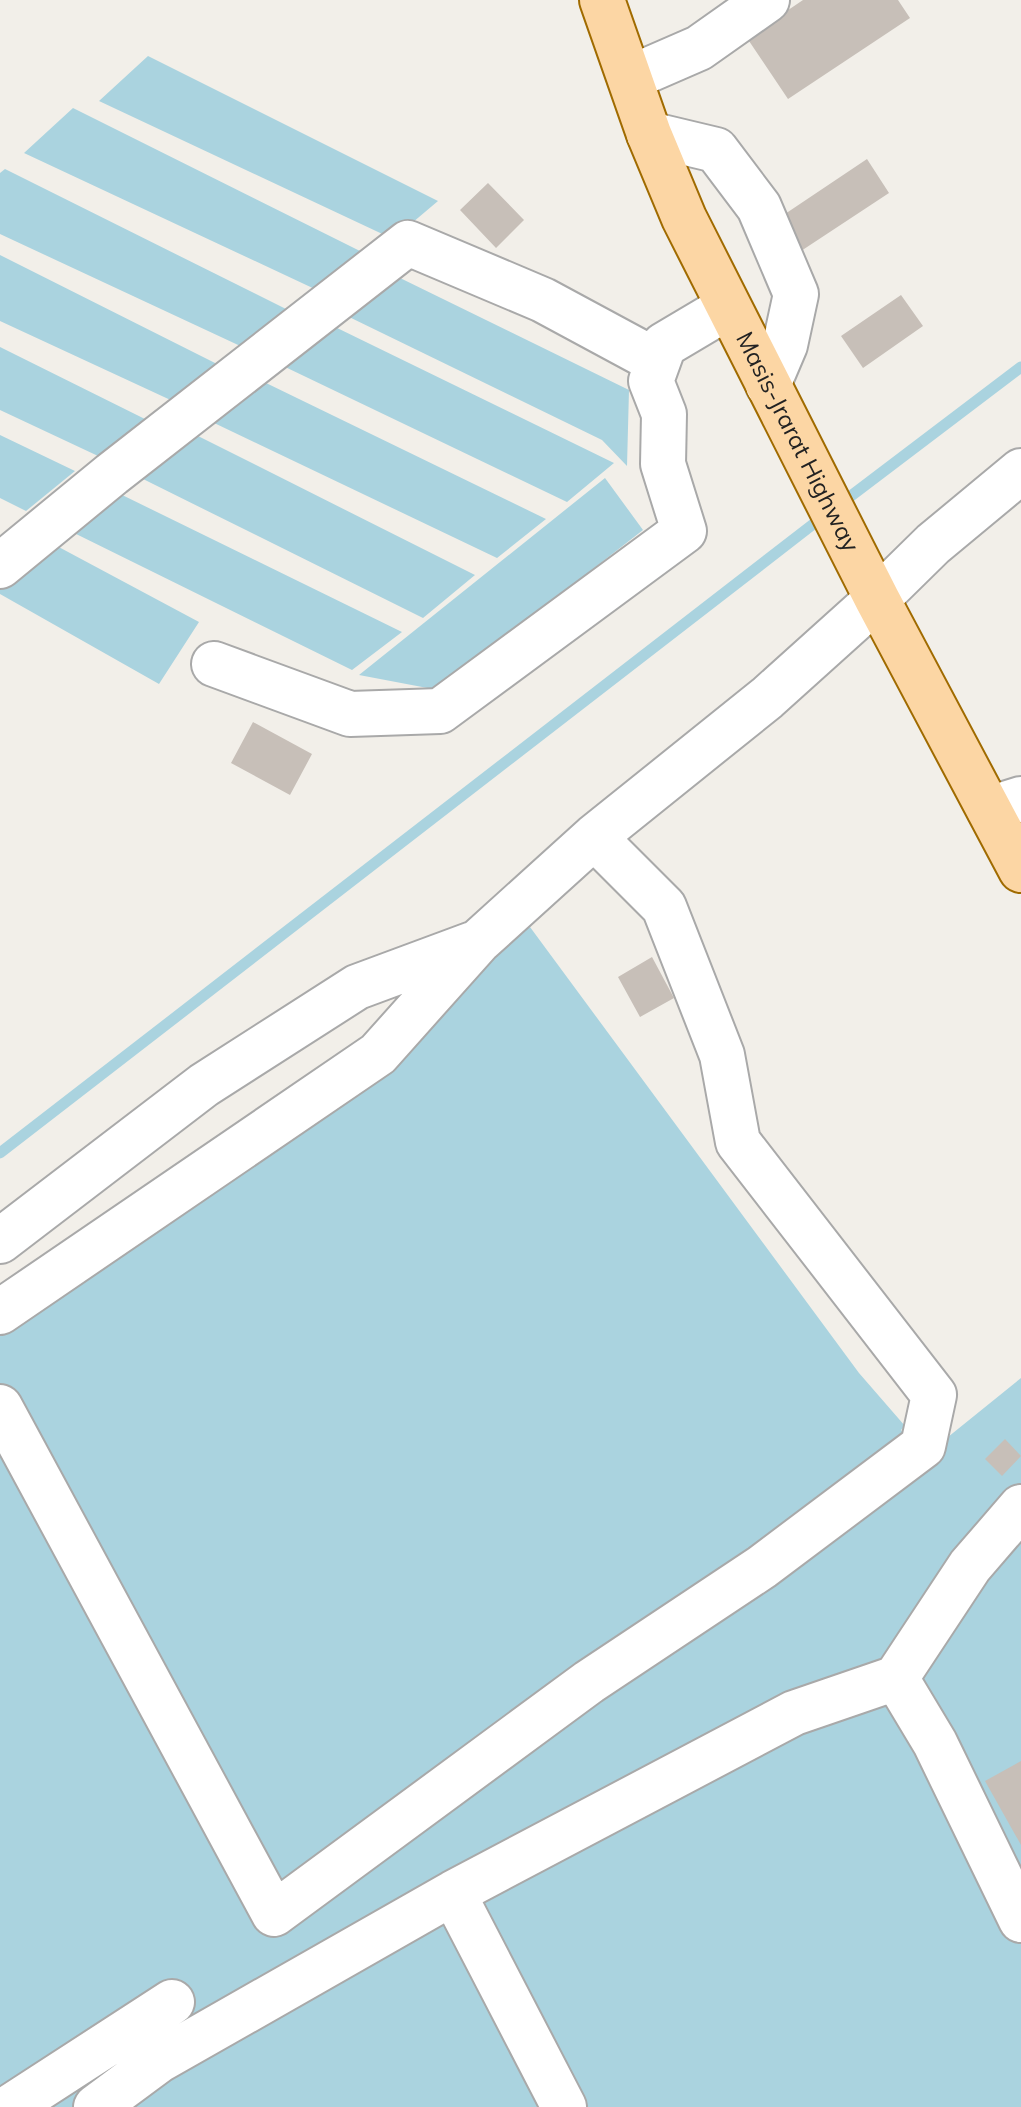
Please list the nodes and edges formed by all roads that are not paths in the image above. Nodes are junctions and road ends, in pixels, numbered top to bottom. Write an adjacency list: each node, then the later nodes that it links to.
1 (602, 0): 3 (main road, Masis-Jrarat Highway)
2 (767, 0): 3 (lane)
3 (630, 78): 4 (main road, Masis-Jrarat Highway)
4 (649, 134): 5 (main road, Masis-Jrarat Highway); 7 (lane)
5 (728, 307): 6 (lane); 7 (main road, Masis-Jrarat Highway)
6 (658, 362): 9 (lane); 11 (lane)
7 (768, 385): 10 (main road, Masis-Jrarat Highway)
8 (1021, 471): 10 (lane)
9 (0, 566)
10 (869, 583): 12 (main road, Masis-Jrarat Highway); 13 (lane)
11 (214, 664)
12 (1005, 804): 14 (main road, Masis-Jrarat Highway)
13 (594, 837): 15 (lane); 18 (lane)
14 (1021, 870)
15 (478, 942): 16 (lane); 17 (lane)
16 (0, 1241)
17 (0, 1312)
18 (0, 1407)
19 (1021, 1507): 20 (lane)
20 (896, 1678): 21 (lane); 22 (lane)
21 (453, 1893): 25 (lane); 26 (lane)
22 (1021, 1920)
23 (172, 2002): 24 (lane)
24 (10, 2107)
25 (96, 2107)
26 (564, 2107)

